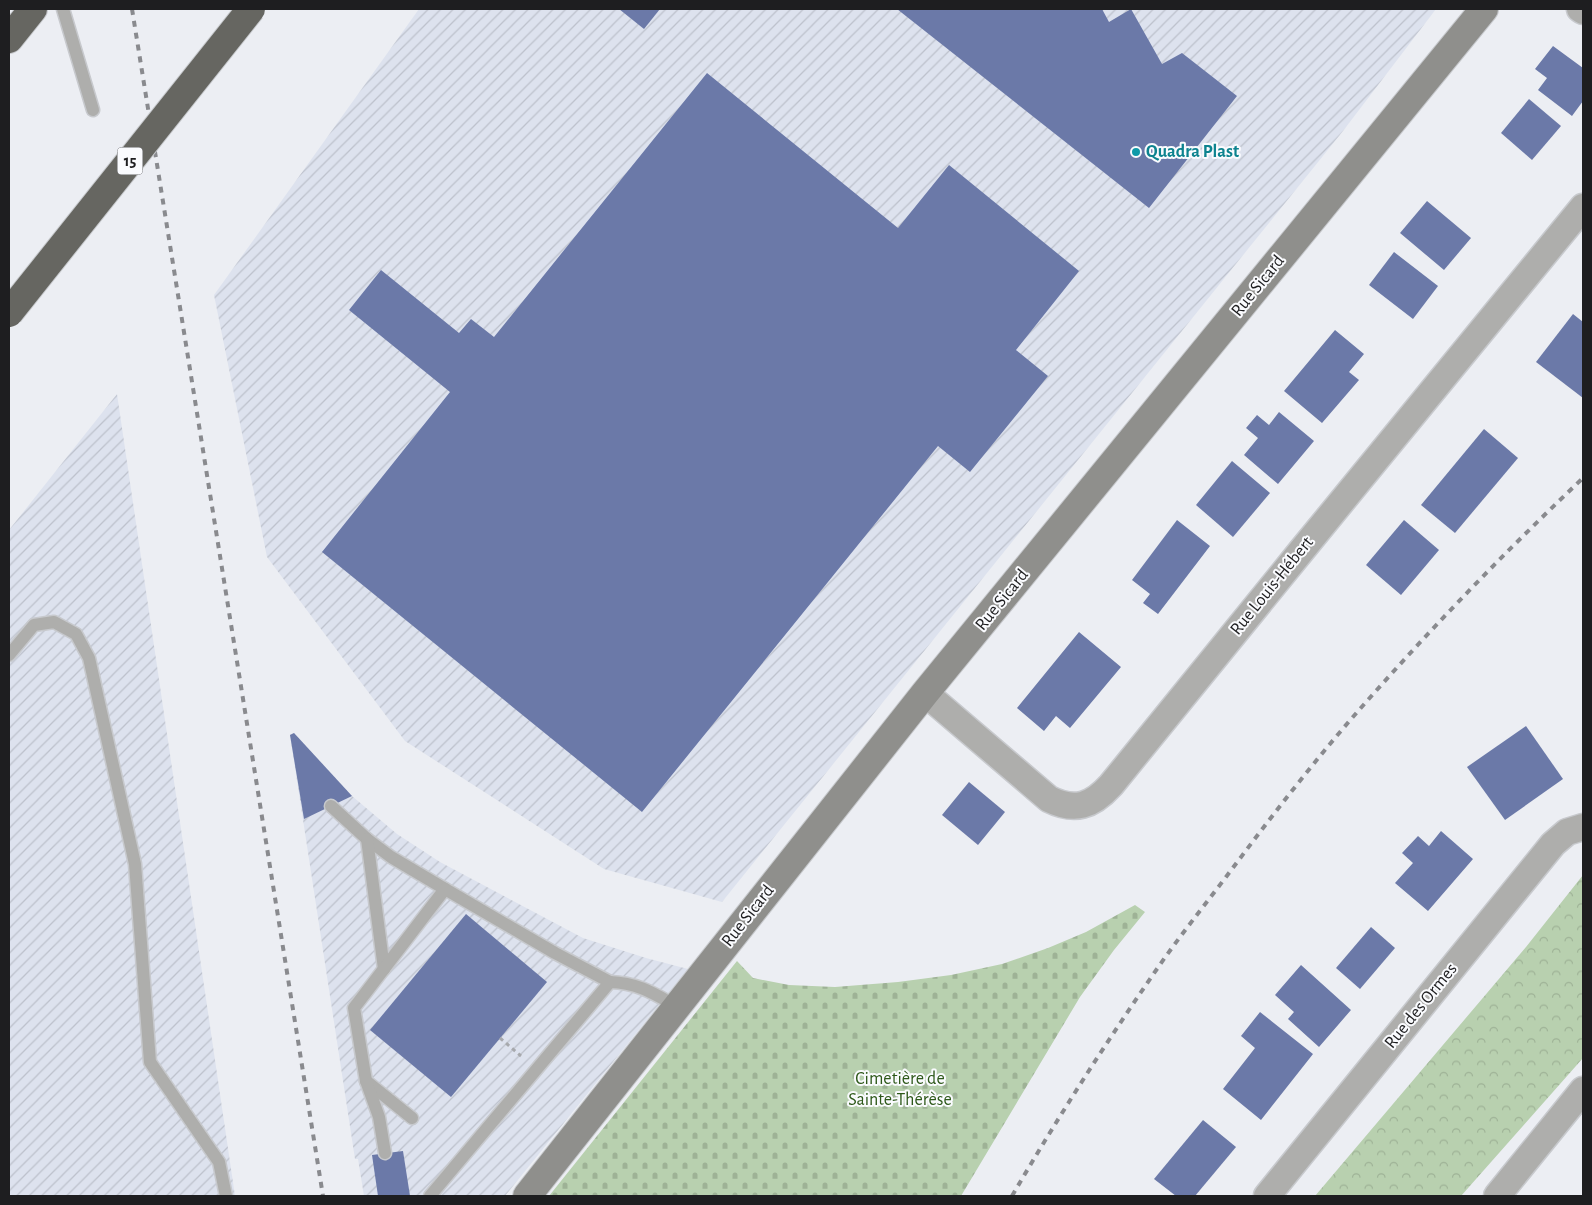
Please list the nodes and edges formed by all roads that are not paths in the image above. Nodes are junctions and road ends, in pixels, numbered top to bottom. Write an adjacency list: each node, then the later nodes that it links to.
1 (33, 9): 5 (highway)
2 (63, 9): 6 (lane)
3 (250, 9): 8 (highway, 15, bridge)
4 (1484, 9): 10 (street, Rue Sicard)
5 (9, 40)
6 (93, 110)
7 (1583, 207): 10 (street, Rue Louis-Hébert)
8 (9, 313)
9 (9, 655): 22 (lane)
10 (925, 693): 17 (street, Rue Sicard)
11 (331, 806): 13 (lane)
12 (1583, 827): 25 (street, Rue des Ormes)
13 (367, 839): 14 (lane); 15 (lane)
14 (445, 889): 15 (lane); 16 (lane)
15 (384, 969): 18 (lane)
16 (610, 982): 17 (lane); 23 (lane)
17 (676, 1006): 24 (street, Rue Sicard)
18 (366, 1081): 20 (lane); 21 (lane)
19 (1583, 1090): 26 (street)
20 (412, 1118)
21 (385, 1153)
22 (226, 1196)
23 (430, 1196)
24 (526, 1196)
25 (1267, 1196)
26 (1497, 1196)

